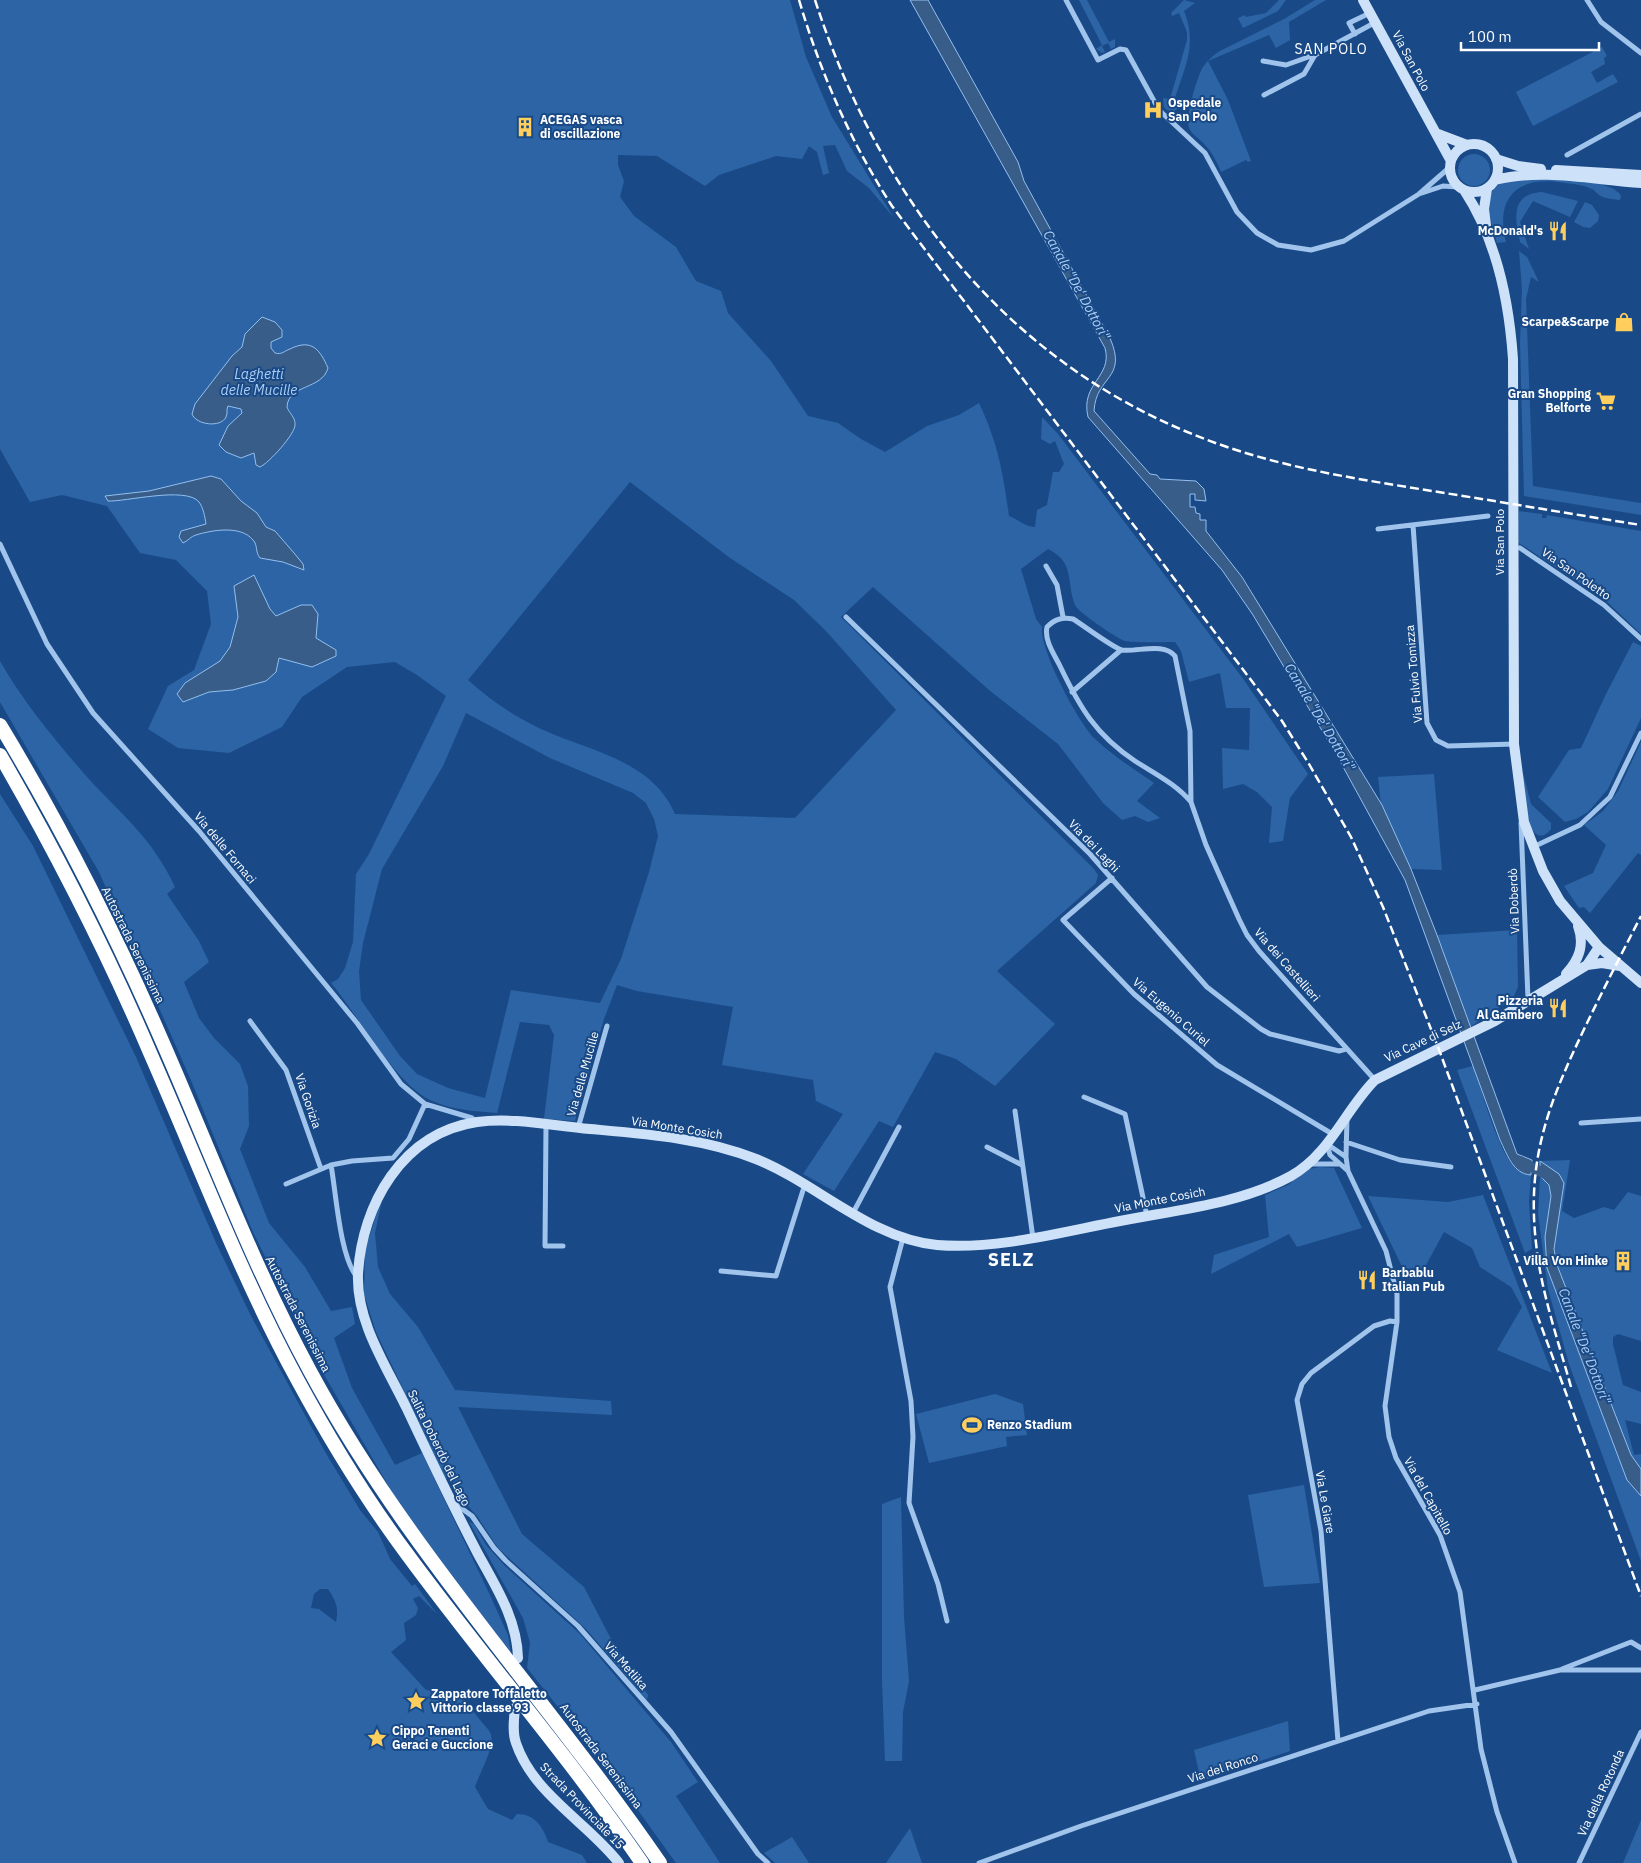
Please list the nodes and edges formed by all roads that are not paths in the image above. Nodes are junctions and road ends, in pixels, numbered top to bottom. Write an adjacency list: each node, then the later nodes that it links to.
1 (1066, 0): 23 (street)
2 (1362, 0): 4 (street, Via San Polo)
3 (1587, 0): 6 (street)
4 (1373, 17): 5 (street); 5 (street); 13 (street, Via San Polo)
5 (1355, 34): 7 (street)
6 (1641, 53)
7 (1315, 55): 8 (street); 9 (street)
8 (1263, 61)
9 (1264, 95)
10 (1641, 114): 11 (street)
11 (1632, 119): 12 (street); 15 (street)
12 (1641, 120)
13 (1438, 134): 14 (street); 17 (street, Via San Polo)
14 (1466, 146): 16 (street); 17 (street)
15 (1567, 155)
16 (1496, 158): 18 (street); 19 (street)
17 (1451, 164): 21 (street, Via San Polo); 23 (street)
18 (1641, 174)
19 (1495, 180): 20 (street); 22 (street)
20 (1641, 183)
21 (1461, 189): 22 (street); 23 (street); 24 (street, Via San Polo)
22 (1487, 189): 24 (street, Via San Polo)
23 (1419, 194)
24 (1489, 238): 38 (street, Via San Polo)
25 (1488, 516): 26 (street)
26 (1413, 525): 27 (street); 38 (street, Via Fulvio Tomizza)
27 (1378, 529)
28 (0, 544): 57 (street, Via delle Fornaci)
29 (1520, 548): 33 (street, Via San Poletto)
30 (1046, 566): 32 (street)
31 (846, 617): 43 (street, Via dei Laghi)
32 (1063, 618): 34 (street); 35 (street, Via dei Castellieri)
33 (1641, 639)
34 (1122, 650): 35 (street); 40 (street, Via dei Castellieri)
35 (1072, 692): 40 (street, Via dei Castellieri)
36 (0, 725): 101 (highway, Autostrada Serenissima)
37 (1641, 733): 42 (street)
38 (1514, 744): 41 (street, Via San Polo)
39 (0, 754): 100 (highway)
40 (1191, 802): 54 (street, Via dei Castellieri)
41 (1520, 803): 42 (street, Via San Polo); 51 (street, Via Doberdò)
42 (1533, 847): 44 (street, Via San Polo)
43 (1112, 878): 54 (street, Via dei Laghi); 66 (street, Via Eugenio Curiel)
44 (1577, 923): 45 (street, Via San Polo); 46 (street)
45 (1599, 947): 46 (street, Via Cave di Selz); 47 (street, Via Cave di Selz); 48 (street, Via San Polo)
46 (1579, 957): 49 (street, Via Cave di Selz)
47 (1587, 965): 48 (street); 49 (street, Via Cave di Selz)
48 (1621, 967): 50 (street, Via San Polo)
49 (1560, 981): 51 (street, Via Cave di Selz)
50 (1641, 983)
51 (1528, 999): 55 (street, Via Cave di Selz)
52 (250, 1021): 76 (street, Via Gorizia)
53 (607, 1026): 65 (street, Via delle Mucille)
54 (1346, 1049): 55 (street, Via dei Castellieri)
55 (1375, 1080): 59 (street, Via Monte Cosich)
56 (1084, 1097): 81 (street)
57 (425, 1104): 61 (street, Via delle Fornaci); 73 (street)
58 (1015, 1111): 74 (street)
59 (1347, 1115): 66 (street, Via Monte Cosich); 67 (street, Via del Capitello)
60 (1641, 1119): 62 (street)
61 (477, 1122): 63 (street, Via Monte Cosich); 86 (street, Salita Doberdò del Lago)
62 (1581, 1123)
63 (546, 1125): 65 (street, Via Monte Cosich); 84 (street)
64 (899, 1127): 80 (street)
65 (578, 1128): 79 (street, Via Monte Cosich)
66 (1334, 1135): 68 (street, Via Monte Cosich)
67 (1346, 1142): 70 (street, Via del Capitello); 75 (street)
68 (1327, 1144): 70 (street); 71 (street, Via Monte Cosich); 72 (street, Via del Capitello)
69 (987, 1148): 74 (street)
70 (1346, 1158): 77 (street, Via del Capitello)
71 (1308, 1164): 72 (street); 81 (street, Via Monte Cosich)
72 (1339, 1164): 77 (street, Via del Capitello)
73 (331, 1165): 76 (street); 86 (street, Salita Doberdò del Lago)
74 (1022, 1165): 83 (street)
75 (1451, 1167)
76 (321, 1169): 78 (street)
77 (1348, 1171): 87 (street, Via del Capitello)
78 (286, 1184)
79 (805, 1184): 80 (street, Via Monte Cosich); 85 (street)
80 (853, 1213): 82 (street, Via Monte Cosich)
81 (1146, 1216): 83 (street, Via Monte Cosich)
82 (903, 1238): 83 (street, Via Monte Cosich); 89 (street)
83 (1033, 1238)
84 (562, 1246)
85 (721, 1271)
86 (358, 1278): 88 (street, Salita Doberdò del Lago)
87 (1397, 1322): 94 (street, Via del Capitello); 98 (street, Via Le Giare)
88 (450, 1500): 91 (street, Salita Doberdò del Lago); 102 (street, Via Metlika)
89 (946, 1621)
90 (1641, 1648): 92 (street)
91 (518, 1658)
92 (1560, 1670): 93 (street); 94 (street)
93 (1641, 1670)
94 (1475, 1690): 95 (street, Via del Capitello)
95 (1477, 1704): 98 (street, Via del Ronco); 104 (street, Via del Capitello)
96 (514, 1708): 99 (street, Strada Provinciale 15)
97 (1641, 1732): 105 (street, Via della Rotonda)
98 (1338, 1741): 103 (street, Via del Ronco)
99 (619, 1863)
100 (642, 1863)
101 (660, 1863)
102 (768, 1863)
103 (978, 1863)
104 (1515, 1863)
105 (1579, 1863)

